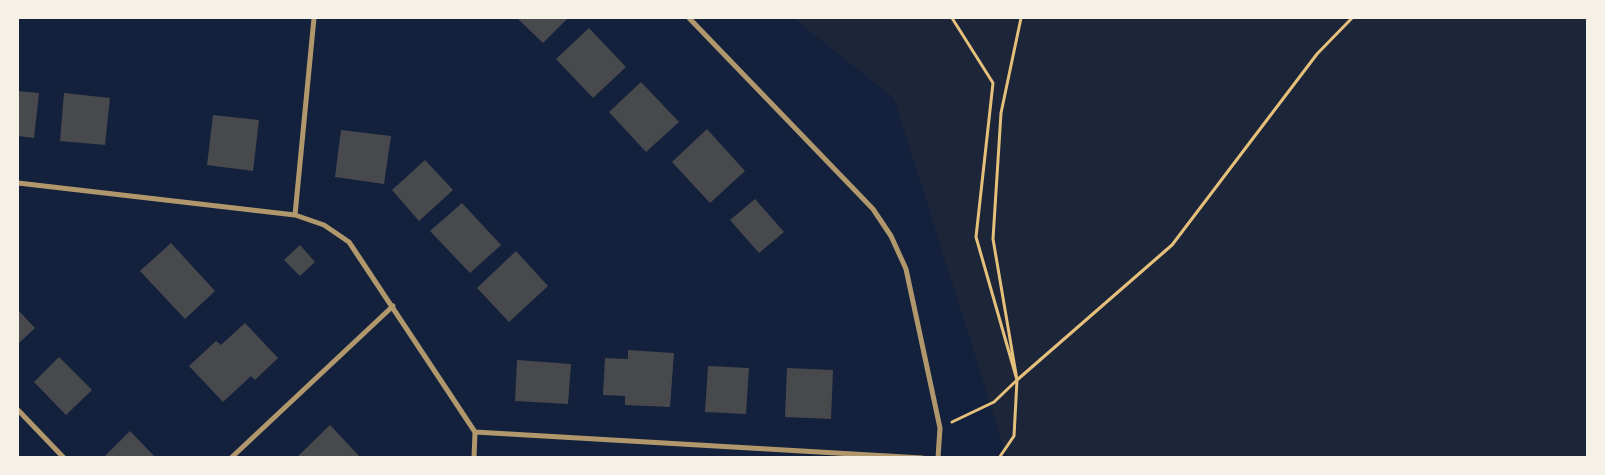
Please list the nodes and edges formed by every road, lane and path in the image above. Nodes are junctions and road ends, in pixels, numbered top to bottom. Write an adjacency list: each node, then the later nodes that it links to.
1 (314, 18): 7 (street)
2 (689, 18): 11 (street)
3 (952, 18): 9 (path)
4 (1021, 18): 9 (path)
5 (1352, 18): 9 (path)
6 (18, 183): 7 (street)
7 (296, 215): 8 (street)
8 (393, 306): 12 (street); 14 (street)
9 (1017, 380): 11 (path); 18 (path)
10 (18, 410): 13 (street)
11 (940, 428): 17 (street)
12 (475, 432): 15 (street); 16 (street)
13 (64, 458)
14 (231, 458)
15 (474, 458)
16 (922, 458)
17 (938, 458)
18 (999, 458)

